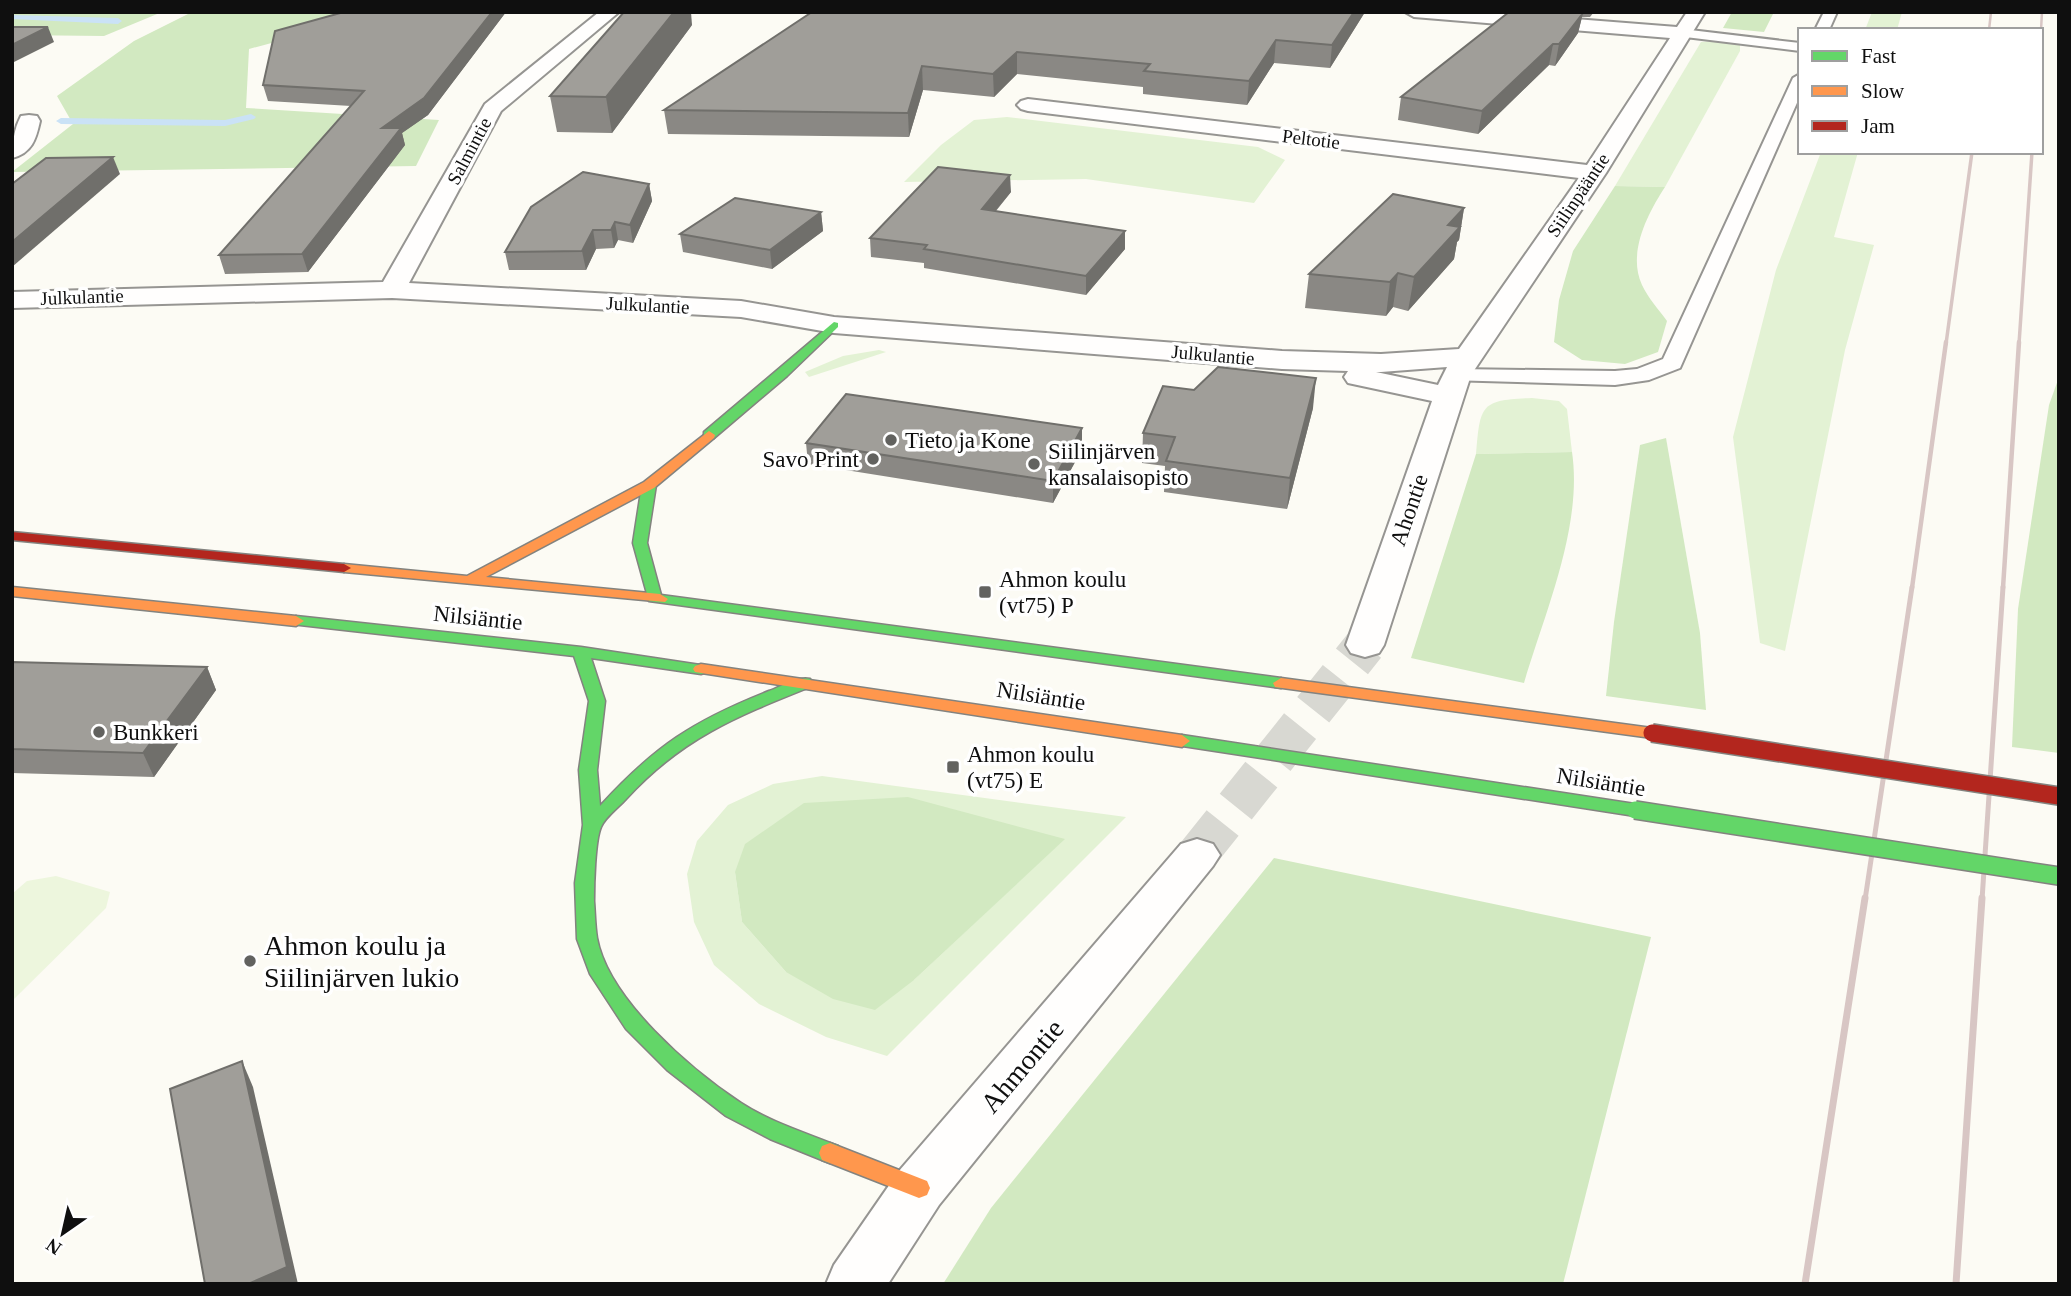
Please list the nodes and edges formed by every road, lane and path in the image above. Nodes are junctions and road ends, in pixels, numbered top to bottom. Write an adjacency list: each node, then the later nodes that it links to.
1 (610, 12): 13 (street, Salmintie)
2 (1414, 12): 6 (street)
3 (1696, 12): 6 (street, Siilinpääntie)
4 (1831, 12): 5 (lane)
5 (1823, 28)
6 (1682, 33): 7 (lane); 12 (street, Siilinpääntie)
7 (1798, 47)
8 (1798, 83): 17 (lane)
9 (1028, 105): 12 (street, Peltotie)
10 (29, 121): 11 (street)
11 (12, 151)
12 (1594, 173): 17 (street, Siilinpääntie)
13 (392, 290): 14 (street, Julkulantie); 15 (street, Julkulantie)
14 (12, 300)
15 (834, 325): 16 (street, Julkulantie); 18 (main road)
16 (1282, 360): 17 (street, Julkulantie); 17 (street, Julkulantie)
17 (1458, 376): 23 (street, Ahontie)
18 (649, 485): 20 (main road); 22 (main road)
19 (12, 536): 20 (main road, Nilsiäntie)
20 (468, 581): 22 (main road, Nilsiäntie)
21 (12, 591): 24 (main road, Nilsiäntie)
22 (654, 598): 26 (main road, Nilsiäntie, bridge)
23 (1365, 645)
24 (581, 652): 25 (main road, Nilsiäntie); 27 (main road)
25 (804, 682): 27 (main road); 29 (main road, Nilsiäntie, bridge)
26 (2059, 796)
27 (592, 825): 30 (main road)
28 (1198, 855): 30 (street, Ahmontie)
29 (2059, 876)
30 (919, 1188): 31 (street, Ahmontie)
31 (855, 1284)

